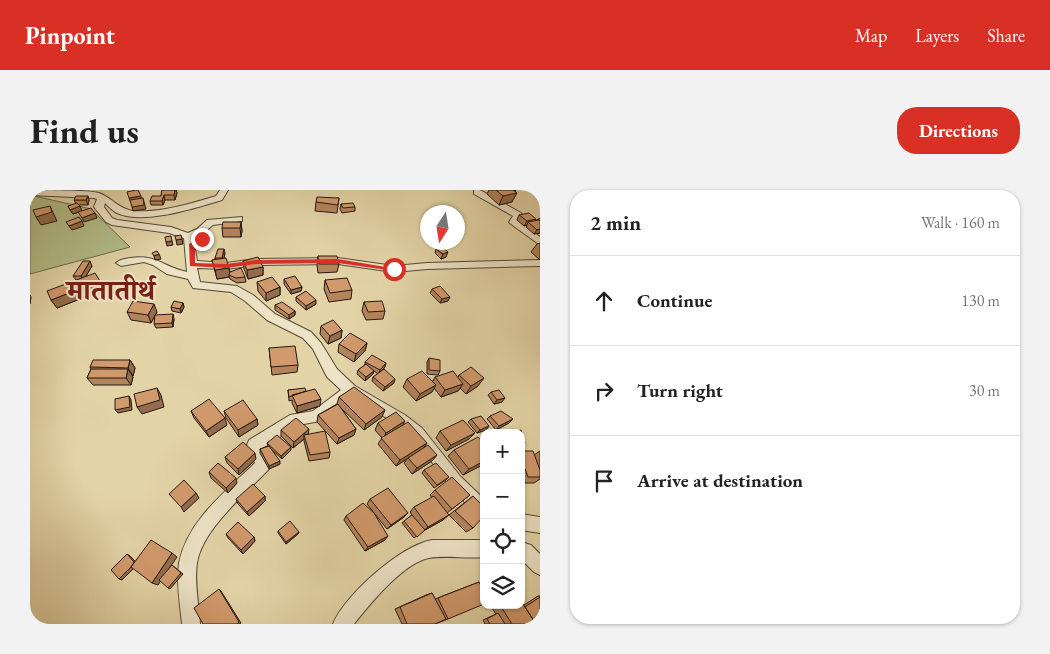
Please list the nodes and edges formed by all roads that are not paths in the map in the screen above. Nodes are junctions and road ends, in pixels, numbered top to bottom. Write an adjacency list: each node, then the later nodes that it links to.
1 (224, 190): 4 (street)
2 (30, 192): 4 (street)
3 (477, 192): 7 (street)
4 (102, 198): 6 (street)
5 (241, 224): 6 (street)
6 (190, 240): 10 (street)
7 (540, 242)
8 (121, 263): 10 (street)
9 (540, 263): 10 (street)
10 (193, 271): 11 (street)
11 (350, 390): 12 (street); 18 (street)
12 (480, 507)
13 (525, 523): 14 (street)
14 (540, 525)
15 (480, 549): 19 (street)
16 (525, 551): 17 (street)
17 (540, 566)
18 (191, 624)
19 (342, 624)

